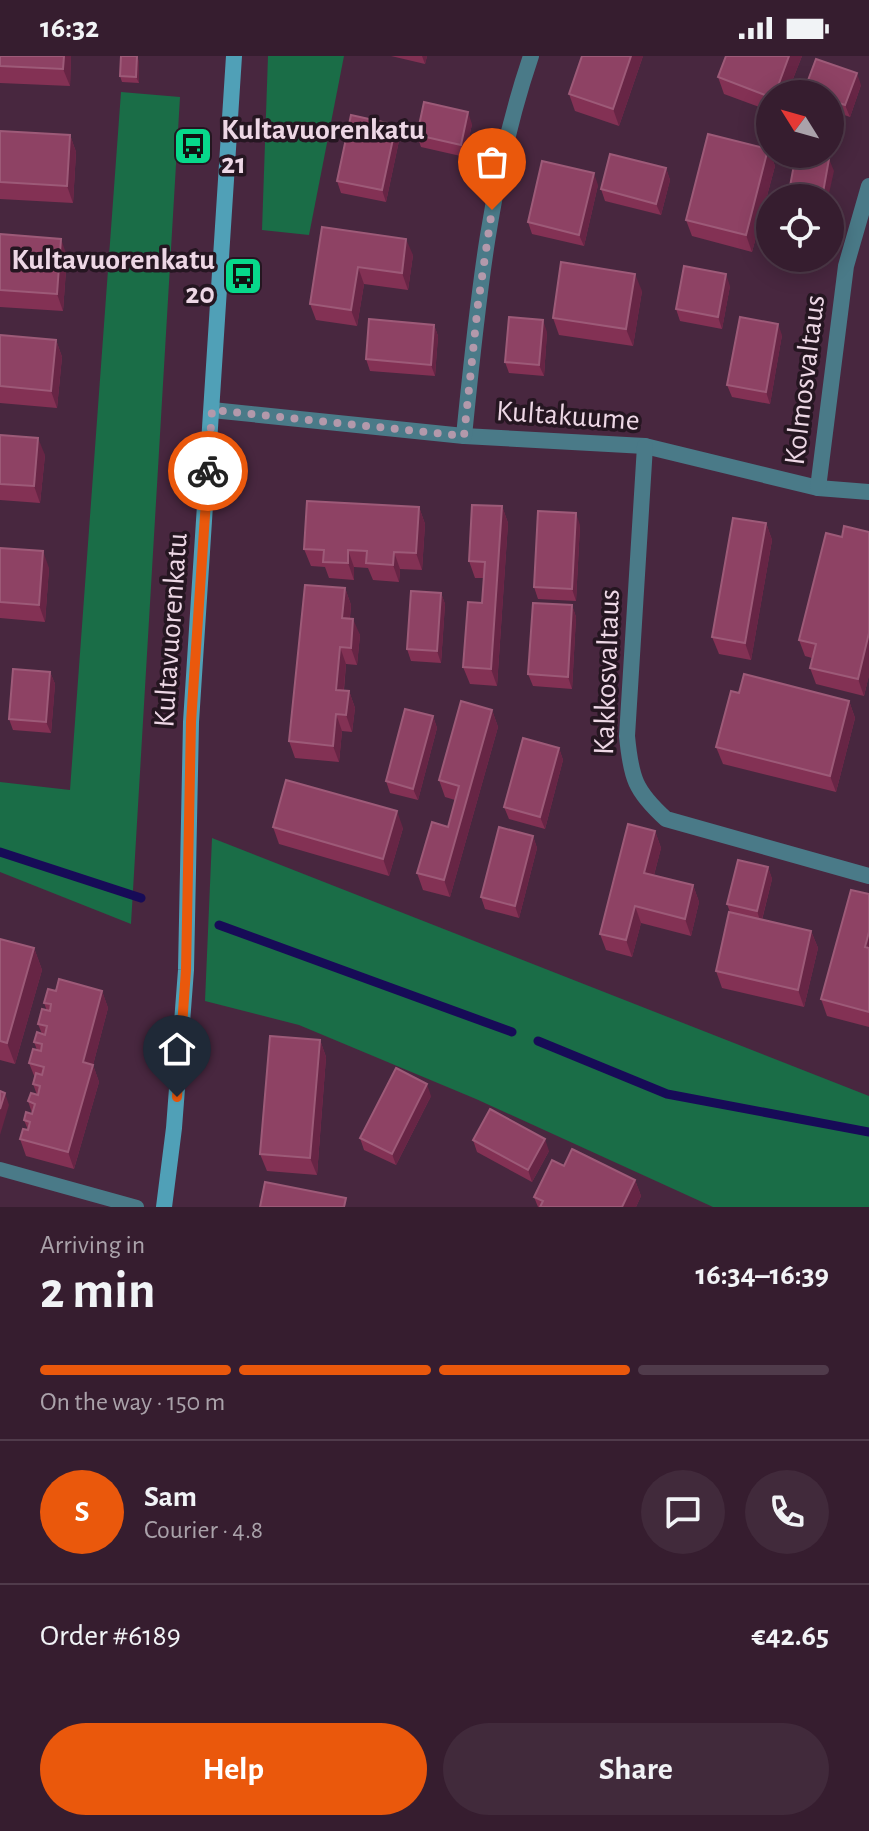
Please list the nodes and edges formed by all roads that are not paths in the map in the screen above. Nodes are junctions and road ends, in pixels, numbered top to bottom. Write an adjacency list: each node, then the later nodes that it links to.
1 (234, 56): 4 (street, Kultavuorenkatu)
2 (531, 56): 5 (street)
3 (869, 186): 7 (street, Kolmosvaltaus)
4 (212, 410): 5 (street, Kultakuume); 12 (street, Kultavuorenkatu)
5 (464, 436): 6 (street, Kultakuume)
6 (645, 446): 7 (street, Kultakuume); 9 (street, Kakkosvaltaus)
7 (818, 488): 8 (street, Kultakuume)
8 (869, 492)
9 (869, 876)
10 (0, 1169): 11 (lane)
11 (137, 1207)
12 (164, 1207)

